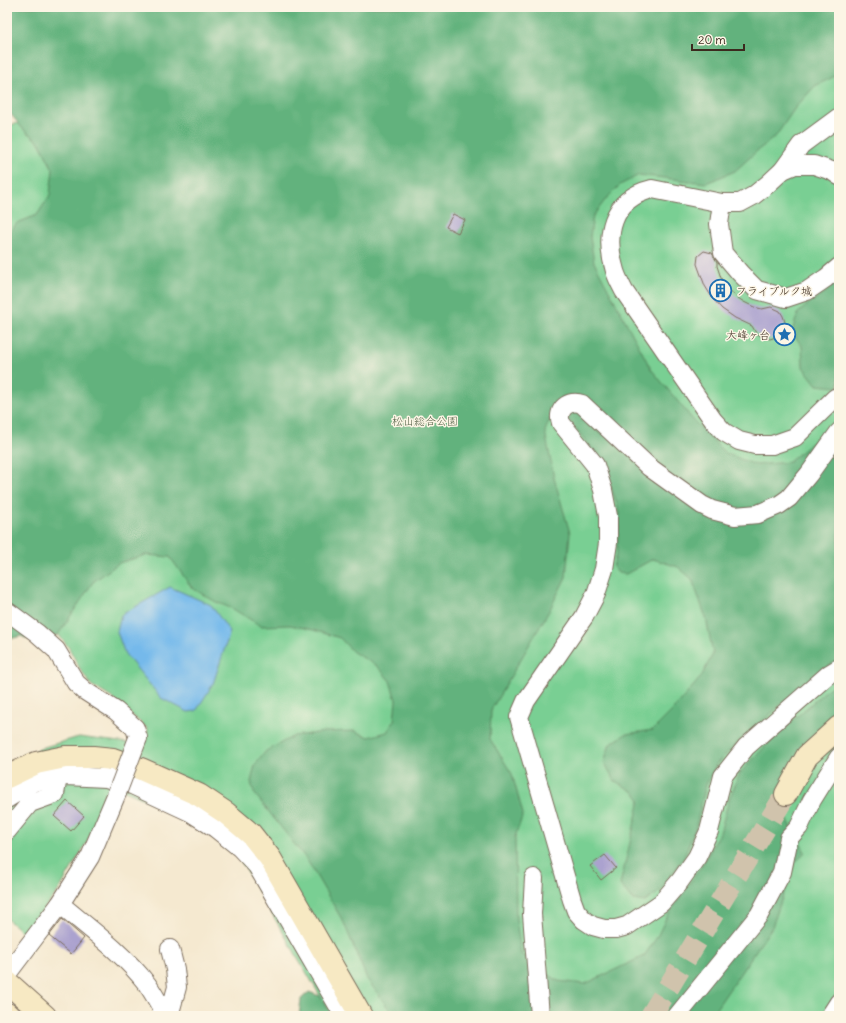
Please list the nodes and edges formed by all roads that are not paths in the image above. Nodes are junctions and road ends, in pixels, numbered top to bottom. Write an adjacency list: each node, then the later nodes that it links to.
1 (839, 117): 2 (street)
2 (783, 170): 3 (street); 4 (street)
3 (839, 176)
4 (722, 203): 5 (street); 6 (street)
5 (839, 267)
6 (839, 400)
7 (839, 432): 9 (street)
8 (7, 611): 18 (street, bridge)
9 (839, 668)
10 (839, 726): 14 (street)
11 (839, 757): 29 (street)
12 (7, 776): 27 (street)
13 (58, 777): 15 (street); 16 (street); 26 (street)
14 (786, 794)
15 (7, 799)
16 (7, 831)
17 (534, 878): 28 (street)
18 (60, 904): 20 (street); 24 (street)
19 (170, 949): 25 (street)
20 (7, 974)
21 (7, 982): 23 (street)
22 (839, 1002): 30 (street)
23 (45, 1016)
24 (166, 1016)
25 (169, 1016)
26 (344, 1016)
27 (361, 1016)
28 (540, 1016)
29 (677, 1016)
30 (830, 1016)

